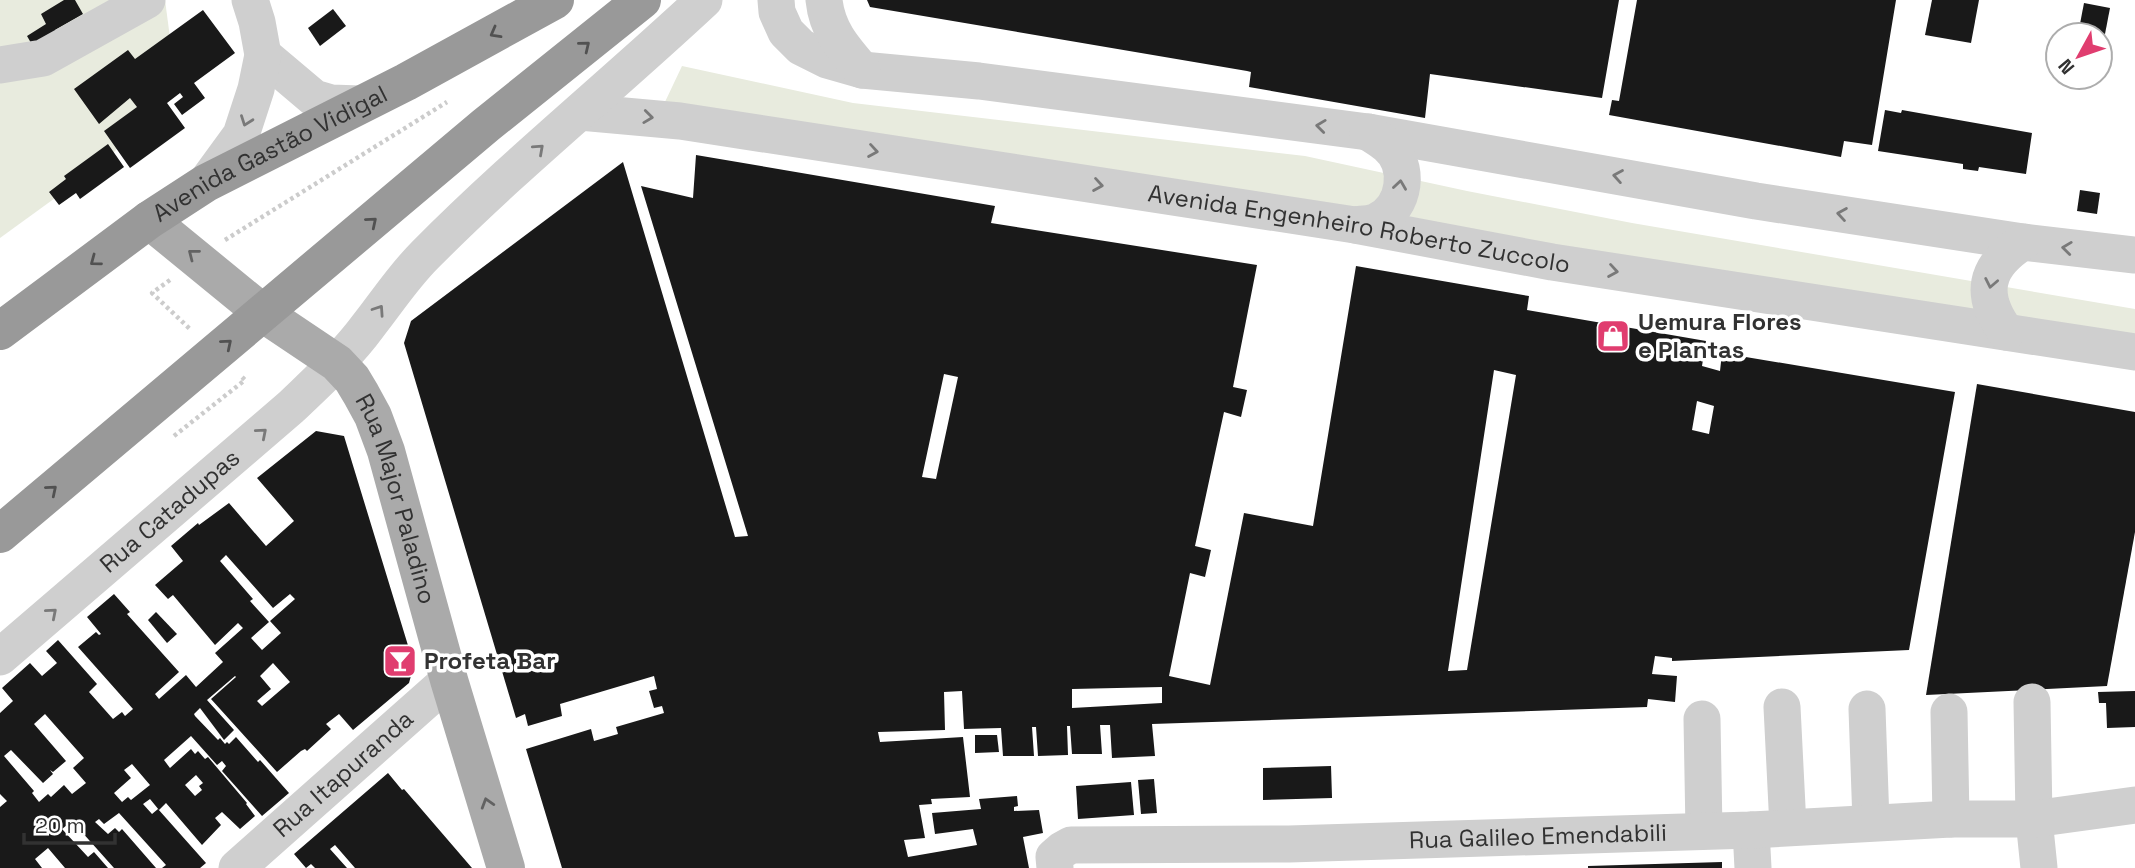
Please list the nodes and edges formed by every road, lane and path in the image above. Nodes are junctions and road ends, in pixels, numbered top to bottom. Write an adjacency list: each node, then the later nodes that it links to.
1 (147, 0): 8 (street)
2 (555, 0): 11 (highway, Avenida Gastão Vidigal, one-way to 11)
3 (642, 0): 21 (highway, one-way to 3)
4 (704, 0): 12 (street)
5 (776, 0): 9 (street)
6 (824, 0): 9 (street)
7 (261, 19): 11 (street); 14 (street, one-way to 14)
8 (16, 63)
9 (862, 70): 13 (street, one-way to 9)
10 (453, 98): 18 (path)
11 (360, 104): 14 (highway, Avenida Gastão Vidigal)
12 (580, 112): 16 (street, Avenida Engenheiro Roberto Zuccolo, one-way to 16); 26 (street, one-way to 12)
13 (1368, 132): 16 (street, one-way to 13); 17 (street, one-way to 13)
14 (206, 183): 15 (highway, Avenida Gastão Vidigal)
15 (149, 220): 21 (main road, Rua Major Paladino, one-way to 15); 22 (highway, Avenida Gastão Vidigal, one-way to 22)
16 (1355, 225): 24 (street, Avenida Engenheiro Roberto Zuccolo, one-way to 24)
17 (2023, 242): 19 (street, one-way to 17); 24 (street, one-way to 24)
18 (221, 243)
19 (2135, 255)
20 (164, 284): 23 (path)
21 (264, 314): 26 (main road, Rua Major Paladino); 27 (highway, one-way to 21)
22 (0, 331)
23 (192, 331)
24 (2006, 332): 25 (street, Avenida Engenheiro Roberto Zuccolo)
25 (2135, 352)
26 (337, 363): 28 (street, Rua Catadupas, one-way to 26); 29 (main road, Rua Major Paladino)
27 (0, 534)
28 (0, 657)
29 (450, 680): 42 (street, Rua Itapuranda); 43 (main road, Rua Major Paladino, one-way to 29)
30 (2032, 702): 37 (street)
31 (1782, 706): 39 (street)
32 (1867, 709): 38 (street)
33 (1950, 712): 36 (street)
34 (1702, 719): 41 (street)
35 (2135, 805): 37 (street, Rua Galileo Emendabili)
36 (1951, 819): 37 (street, Rua Galileo Emendabili); 38 (street, Rua Galileo Emendabili)
37 (2034, 819): 46 (street)
38 (1871, 822): 39 (street, Rua Galileo Emendabili)
39 (1788, 827): 40 (street, Rua Galileo Emendabili)
40 (1751, 830): 41 (street, Rua Galileo Emendabili); 45 (street)
41 (1704, 831): 44 (street, Rua Galileo Emendabili)
42 (237, 868)
43 (506, 868)
44 (1055, 868)
45 (1753, 868)
46 (2039, 868)

